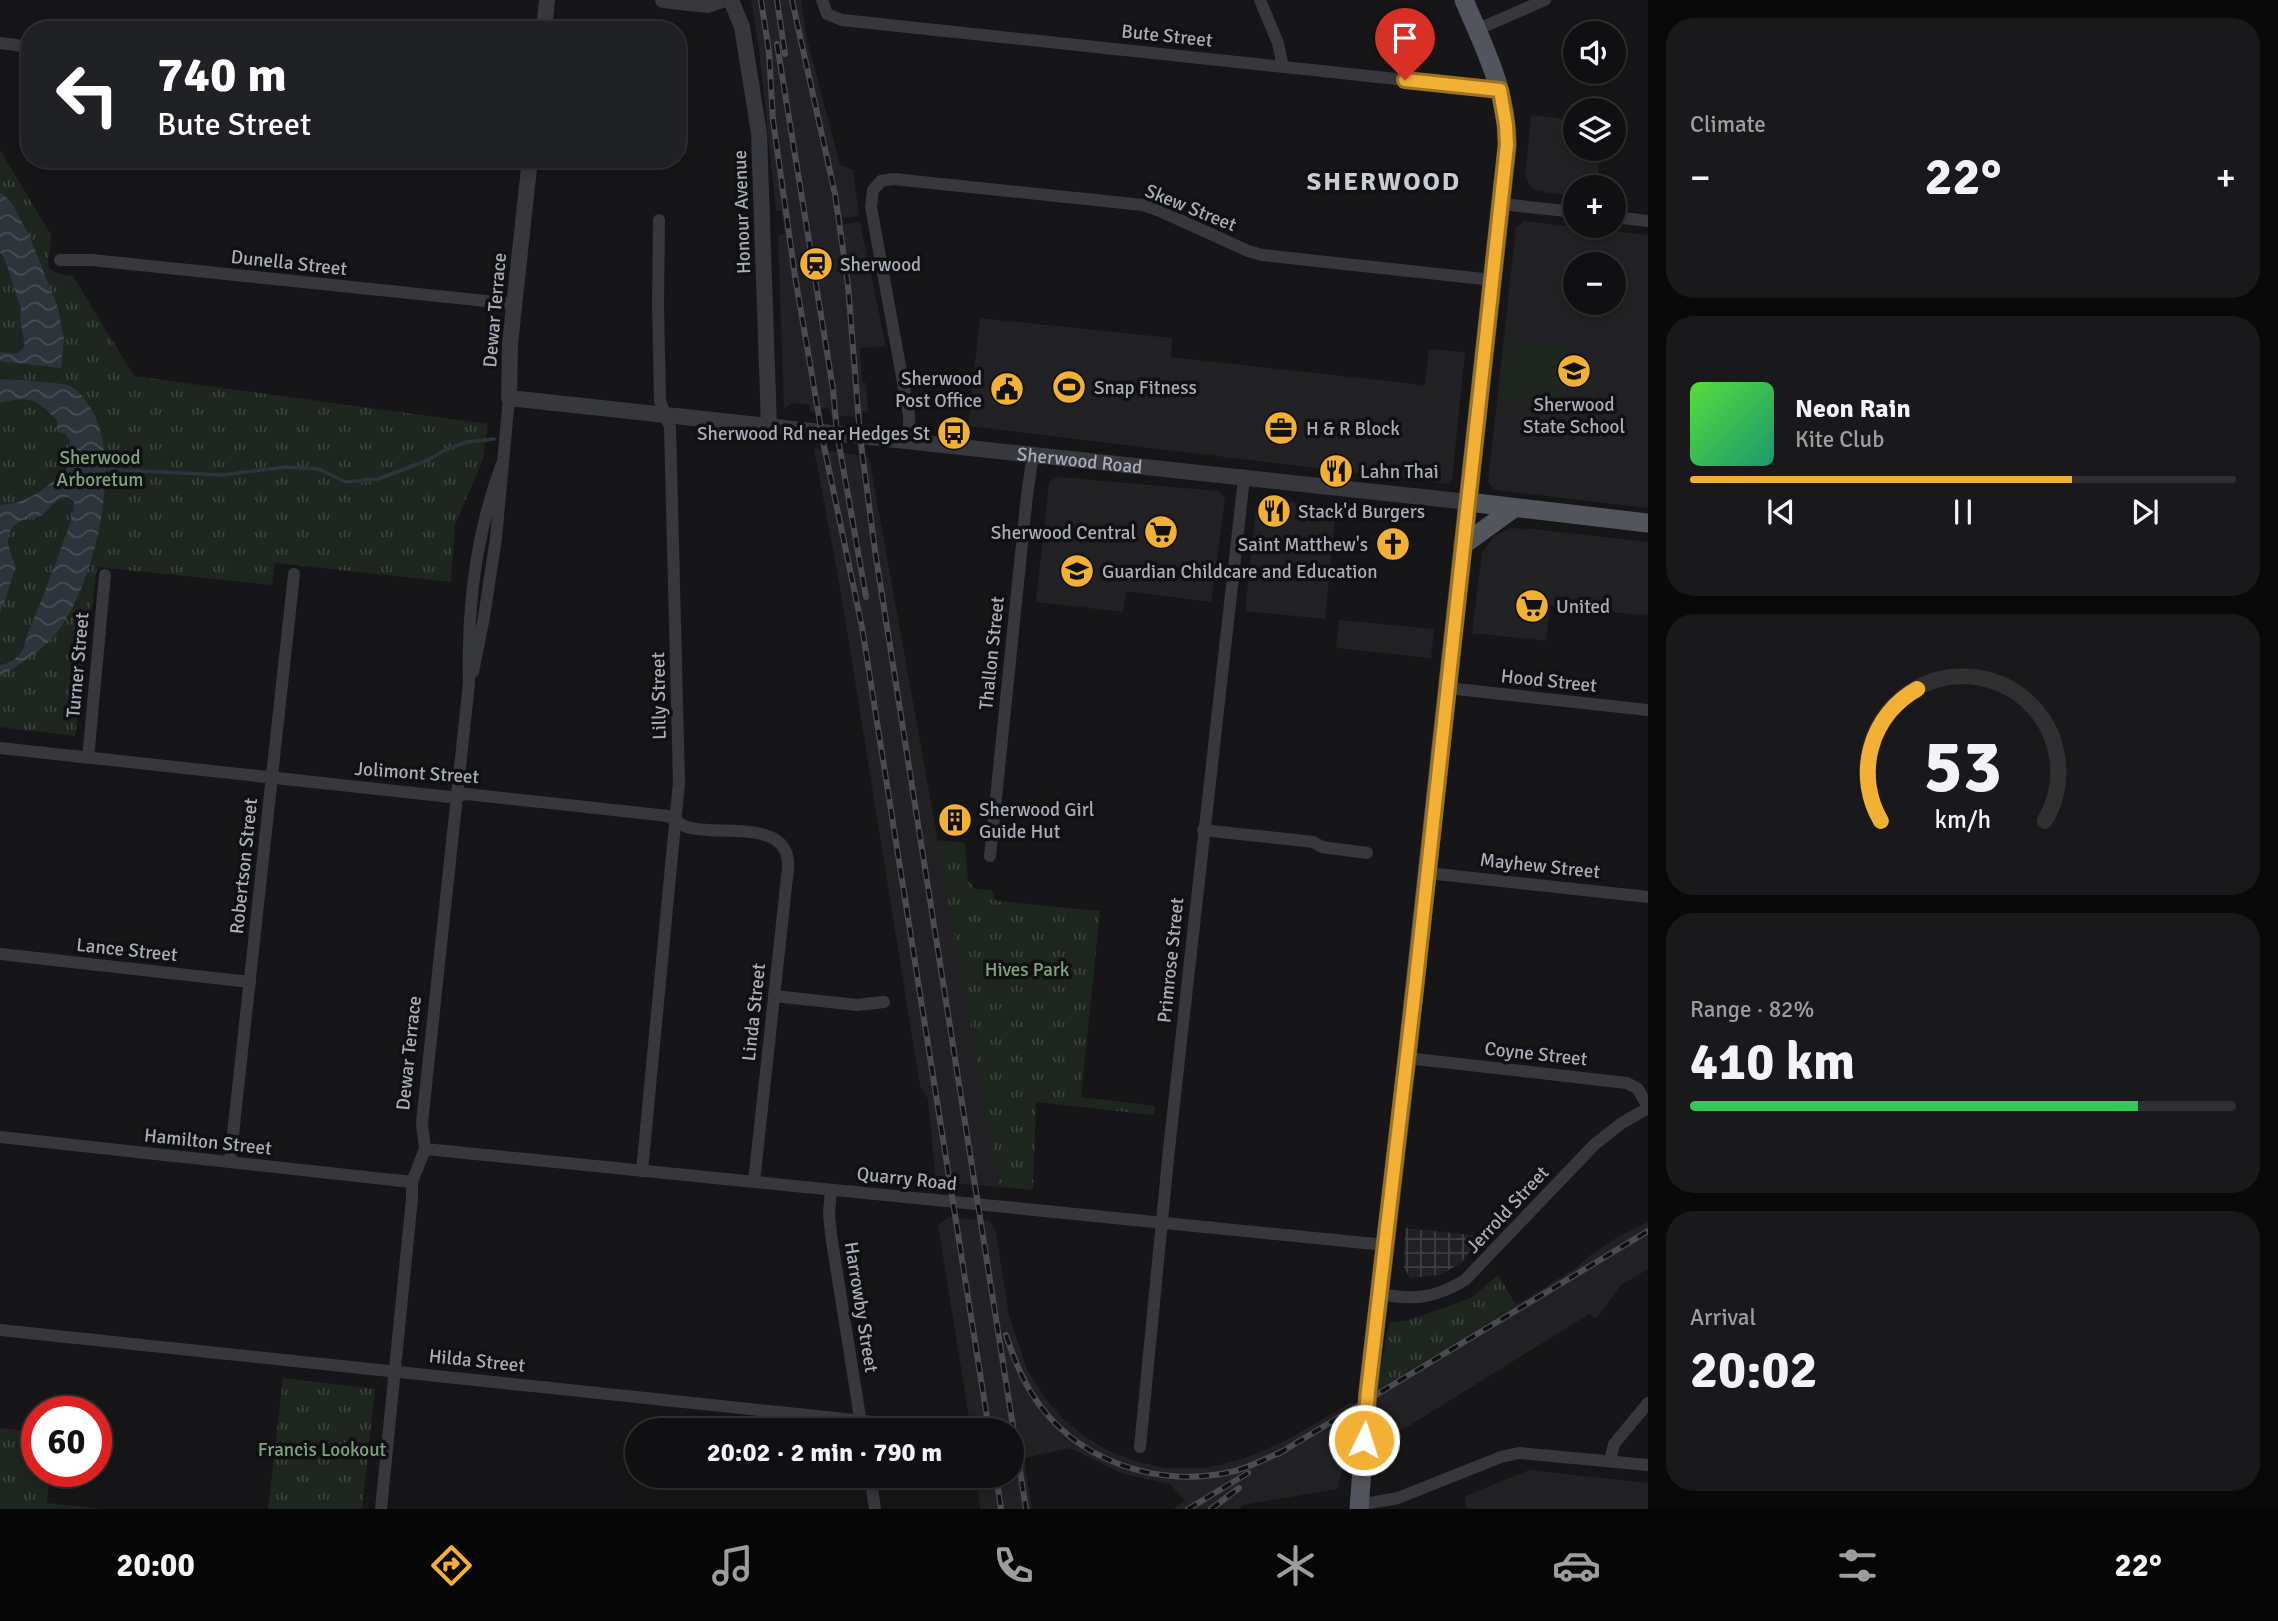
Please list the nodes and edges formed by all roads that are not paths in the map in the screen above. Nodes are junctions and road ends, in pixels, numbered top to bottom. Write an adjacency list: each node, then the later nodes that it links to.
1 (547, 0): 9 (street)
2 (663, 0): 3 (street)
3 (722, 0)
4 (731, 0): 26 (street, Honour Avenue)
5 (822, 0): 13 (street, Bute Street)
6 (1259, 0): 13 (street)
7 (1464, 0): 10 (main road)
8 (1545, 0): 10 (street)
9 (545, 21)
10 (1476, 30): 14 (main road)
11 (0, 44): 12 (street)
12 (21, 46)
13 (1283, 67): 14 (street, Bute Street)
14 (1500, 90): 16 (main road)
15 (529, 168): 23 (street, Dewar Terrace)
16 (1502, 204): 17 (street); 22 (main road)
17 (1563, 211)
18 (1626, 218): 20 (street)
19 (659, 220): 25 (street, Lilly Street)
20 (1648, 220)
21 (60, 260): 23 (street, Dunella Street)
22 (1493, 280): 27 (street, Skew Street); 30 (main road)
23 (514, 304): 24 (street, Dewar Terrace)
24 (509, 398): 25 (street, Sherwood Road); 41 (street, Dewar Terrace)
25 (665, 415): 26 (street, Sherwood Road); 42 (street, Lilly Street)
26 (769, 426): 27 (street, Sherwood Road)
27 (909, 441): 28 (street, Sherwood Road)
28 (1033, 455): 29 (street, Sherwood Road); 46 (street, Thallon Street)
29 (1244, 478): 30 (street, Sherwood Road); 43 (street, Primrose Street)
30 (1468, 502): 31 (main road, Sherwood Road); 33 (main road)
31 (1514, 508): 32 (main road, Sherwood Road); 33 (main road)
32 (1648, 523)
33 (1463, 545): 36 (main road)
34 (294, 574): 40 (street, Robertson Street)
35 (105, 575): 39 (street, Turner Street)
36 (1447, 688): 37 (street, Hood Street); 47 (main road)
37 (1648, 710)
38 (0, 748): 39 (street, Jolimont Street)
39 (88, 758): 40 (street, Jolimont Street)
40 (272, 778): 41 (street, Jolimont Street); 50 (street, Robertson Street)
41 (458, 795): 42 (street, Jolimont Street); 56 (street, Dewar Terrace)
42 (677, 822): 44 (street, Jolimont Street); 58 (street, Lilly Street)
43 (1203, 830): 45 (street); 62 (street, Primrose Street)
44 (784, 846): 51 (street, Linda Street)
45 (1367, 853)
46 (990, 856)
47 (1427, 873): 48 (street, Mayhew Street); 53 (main road)
48 (1648, 897)
49 (0, 954): 50 (street, Lance Street)
50 (250, 982): 57 (street, Robertson Street)
51 (774, 996): 52 (street); 60 (street, Linda Street)
52 (884, 1002)
53 (1407, 1058): 54 (street, Coyne Street); 63 (main road)
54 (1648, 1108): 64 (street, Jerrold Street)
55 (0, 1137): 57 (street, Hamilton Street)
56 (425, 1149): 58 (street, Quarry Road); 59 (street, Dewar Terrace)
57 (230, 1163): 59 (street, Hamilton Street)
58 (642, 1171): 60 (street, Quarry Road)
59 (412, 1182): 66 (street, Dewar Terrace)
60 (754, 1182): 61 (street, Quarry Road)
61 (831, 1190): 62 (street, Quarry Road); 69 (street, Harrowby Street)
62 (1161, 1223): 63 (street, Quarry Road); 70 (street, Primrose Street)
63 (1385, 1245): 64 (main road)
64 (1379, 1294): 74 (main road)
65 (0, 1330): 66 (street, Hilda Street)
66 (395, 1371): 68 (street, Hilda Street); 75 (street, Dewar Terrace)
67 (1648, 1403): 71 (street)
68 (801, 1418)
69 (861, 1418)
70 (1140, 1447)
71 (1610, 1461): 72 (street); 74 (street)
72 (1648, 1465)
73 (872, 1488): 76 (street)
74 (1359, 1507)
75 (381, 1509)
76 (875, 1509)

